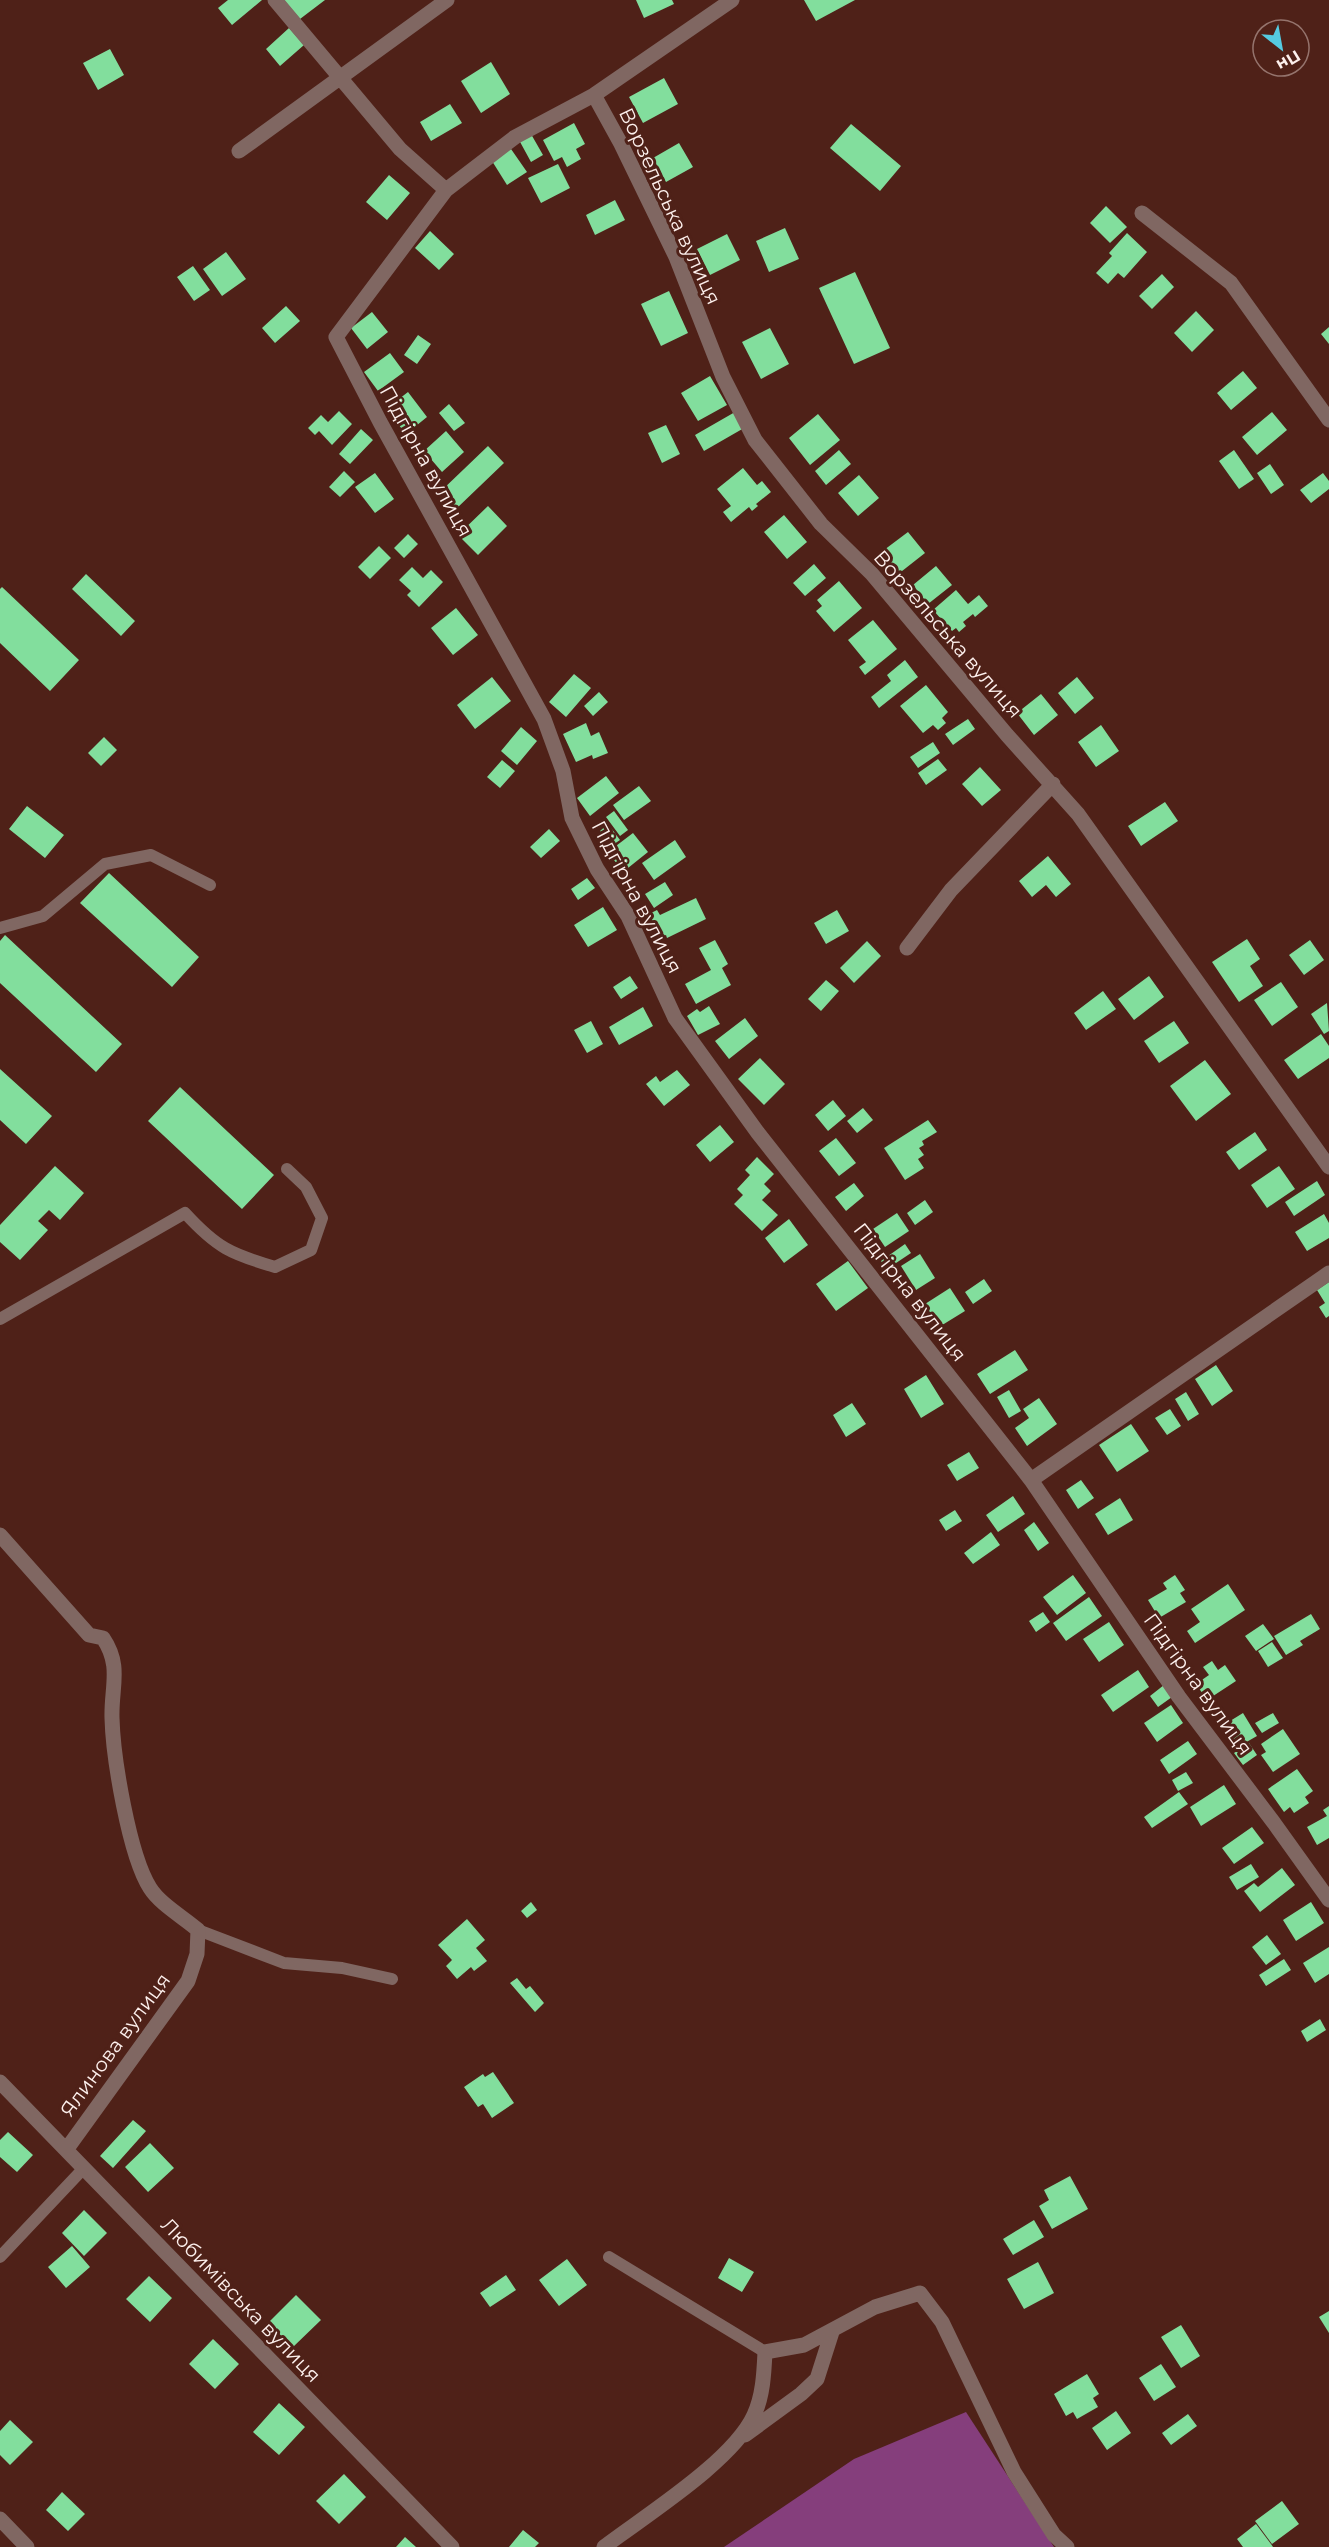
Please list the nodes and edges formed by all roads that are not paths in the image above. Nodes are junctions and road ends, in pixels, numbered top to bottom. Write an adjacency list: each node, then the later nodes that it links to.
1 (275, 0): 4 (street)
2 (447, 0): 4 (street)
3 (722, 3): 5 (street, Підгірна вулиця)
4 (338, 78): 6 (street); 7 (street)
5 (594, 95): 7 (street, Підгірна вулиця); 10 (street, Ворзельська вулиця)
6 (239, 151)
7 (446, 190): 18 (street, Підгірна вулиця)
8 (1142, 213): 9 (street)
9 (1329, 420)
10 (1053, 783): 13 (street); 14 (street, Ворзельська вулиця)
11 (210, 885): 12 (lane)
12 (0, 928)
13 (907, 948)
14 (1329, 1167)
15 (288, 1169): 17 (lane)
16 (1329, 1273): 18 (street)
17 (0, 1319)
18 (1031, 1480): 20 (street, Підгірна вулиця)
19 (0, 1535): 21 (street)
20 (1329, 1900)
21 (198, 1930): 22 (lane); 24 (street, Ялинова вулиця)
22 (392, 1979)
23 (0, 2082): 24 (street, Любимівська вулиця)
24 (66, 2150): 25 (street, Любимівська вулиця)
25 (84, 2168): 26 (lane); 33 (street, Любимівська вулиця)
26 (0, 2257)
27 (609, 2257): 29 (lane)
28 (832, 2332): 29 (street); 30 (street); 35 (street)
29 (765, 2352): 30 (street)
30 (741, 2438): 34 (street)
31 (0, 2519): 32 (street)
32 (27, 2547)
33 (452, 2547)
34 (604, 2547)
35 (1066, 2547)

